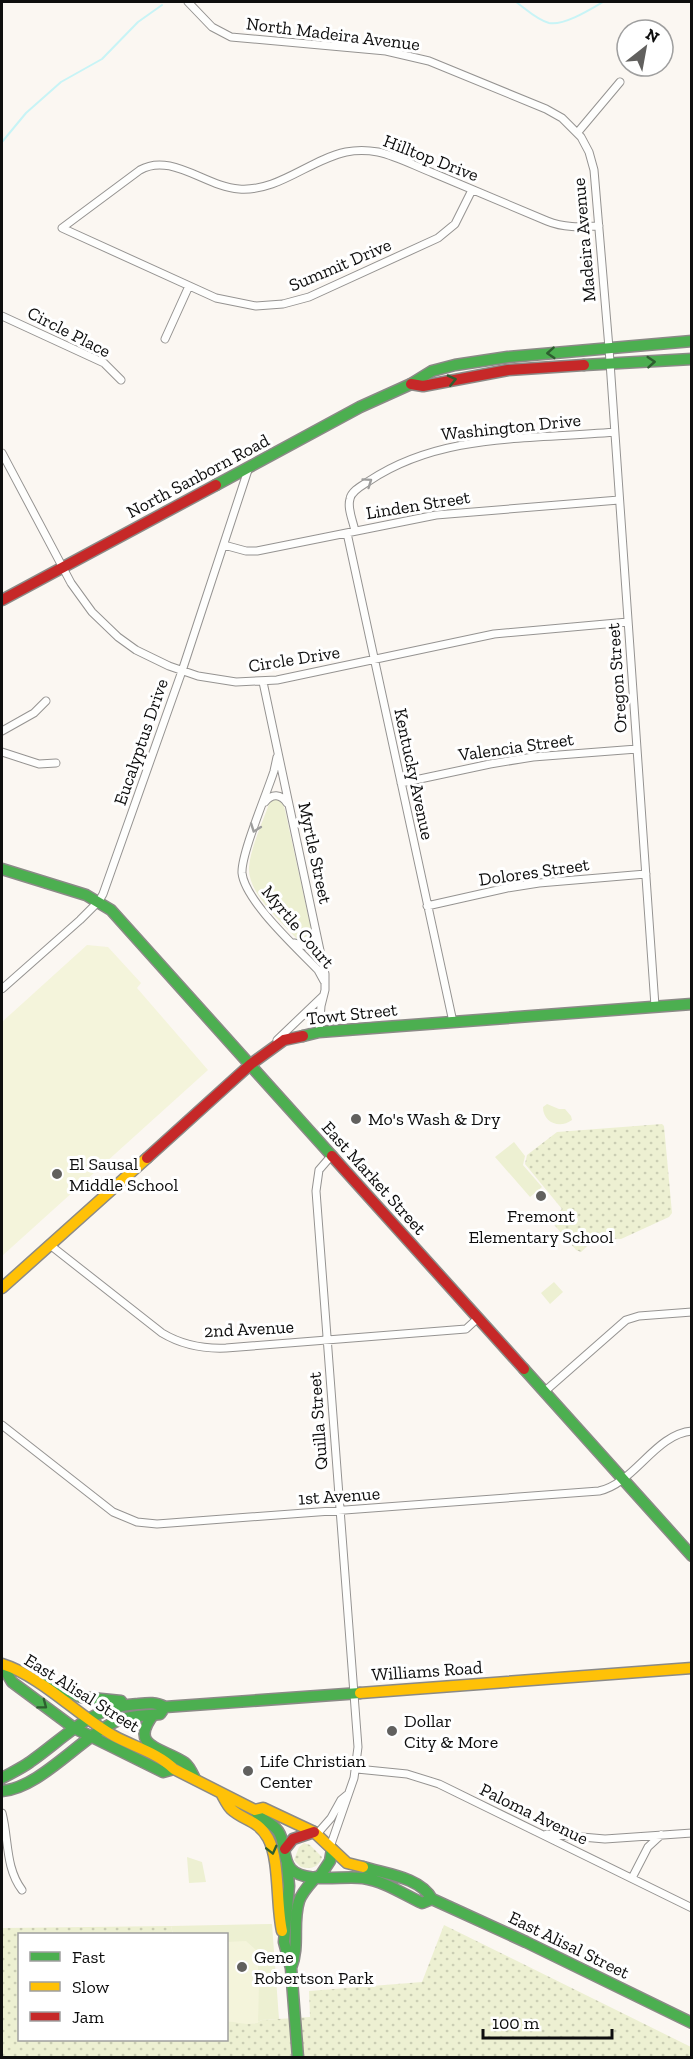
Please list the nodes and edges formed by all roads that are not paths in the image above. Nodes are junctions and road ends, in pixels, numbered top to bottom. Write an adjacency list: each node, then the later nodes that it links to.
1 (188, 2): 3 (street, North Madeira Avenue)
2 (620, 82): 3 (street)
3 (578, 132): 5 (street, Madeira Avenue)
4 (472, 190): 5 (street, Hilltop Drive); 6 (street, Hilltop Drive); 7 (street, Summit Drive)
5 (598, 226): 11 (street, Madeira Avenue)
6 (62, 228): 7 (street, Summit Drive)
7 (189, 286): 9 (street)
8 (2, 316): 14 (street, Circle Place)
9 (165, 339)
10 (692, 341): 11 (main road, North Sanborn Road)
11 (609, 348): 13 (street, Oregon Street); 15 (main road, North Sanborn Road, one-way to 15)
12 (692, 359): 13 (main road, North Sanborn Road, one-way to 12)
13 (610, 363): 15 (main road, North Sanborn Road, one-way to 13); 16 (street, Oregon Street)
14 (121, 380)
15 (411, 384): 18 (main road, North Sanborn Road)
16 (614, 432): 19 (street, Oregon Street); 20 (street, Washington Drive, one-way to 16)
17 (2, 453): 22 (street, Circle Drive)
18 (249, 467): 21 (street, Eucalyptus Drive); 22 (main road, North Sanborn Road)
19 (619, 501): 20 (street, Linden Street); 24 (street, Oregon Street)
20 (351, 532): 21 (street, Linden Street); 25 (street, Kentucky Avenue)
21 (224, 545): 26 (street, Eucalyptus Drive)
22 (63, 568): 23 (main road, North Sanborn Road); 26 (street, Circle Drive)
23 (2, 600)
24 (628, 622): 25 (street, Circle Drive); 30 (street, Oregon Street)
25 (374, 659): 27 (street, Circle Drive); 34 (street, Kentucky Avenue)
26 (182, 671): 27 (street, Circle Drive); 39 (street, Eucalyptus Drive)
27 (263, 682): 32 (street, Myrtle Street)
28 (46, 701): 29 (street)
29 (2, 731)
30 (637, 749): 34 (street, Valencia Street); 38 (street, Oregon Street)
31 (2, 752): 33 (street)
32 (277, 752): 35 (street, Myrtle Court); 36 (street, Myrtle Street)
33 (56, 763)
34 (401, 783): 40 (street, Kentucky Avenue)
35 (263, 804): 36 (street); 42 (street, Myrtle Court, one-way to 42)
36 (290, 808): 41 (street, Myrtle Street)
37 (2, 869): 39 (main road, East Market Street)
38 (646, 874): 40 (street, Dolores Street); 47 (street, Oregon Street)
39 (99, 901): 44 (street, Eucalyptus Drive); 51 (main road, East Market Street)
40 (428, 906): 48 (street, Kentucky Avenue)
41 (316, 932): 42 (street); 43 (street, Myrtle Street)
42 (292, 942): 43 (street, Myrtle Court)
43 (325, 983): 45 (street, Myrtle Street)
44 (2, 990)
45 (323, 996): 49 (street, Myrtle Street); 50 (street)
46 (692, 1004): 47 (main road, Towt Street)
47 (654, 1006): 48 (main road, Towt Street)
48 (453, 1022): 49 (main road, Towt Street)
49 (319, 1032): 50 (main road, Towt Street)
50 (265, 1053): 51 (main road, Towt Street)
51 (251, 1064): 52 (main road, East Market Street); 53 (main road, Towt Street)
52 (332, 1155): 56 (main road, East Market Street); 57 (street, Quilla Street)
53 (50, 1245): 54 (main road, Towt Street); 57 (street, 2nd Avenue)
54 (2, 1288)
55 (692, 1312): 58 (street)
56 (478, 1318): 57 (street, 2nd Avenue); 58 (main road, East Market Street)
57 (327, 1339): 62 (street, Quilla Street)
58 (544, 1392): 61 (main road, East Market Street)
59 (2, 1425): 62 (street, 1st Avenue)
60 (692, 1431): 61 (street, 1st Avenue)
61 (622, 1479): 62 (street, 1st Avenue); 63 (main road, East Market Street)
62 (340, 1511): 67 (street, Quilla Street)
63 (692, 1556)
64 (2, 1664): 66 (main road, East Alisal Street); 72 (main road, East Alisal Street, one-way to 72)
65 (692, 1668): 67 (main road, Williams Road)
66 (19, 1669): 68 (main road); 71 (main road, East Alisal Street)
67 (353, 1693): 69 (main road, Williams Road); 76 (street, Quilla Street)
68 (133, 1704): 69 (main road, Williams Road); 71 (main road, Williams Road)
69 (165, 1707): 70 (main road, Williams Road)
70 (153, 1715): 73 (main road, Williams Road); 78 (main road)
71 (87, 1719): 72 (main road, Williams Road); 73 (main road, East Alisal Street)
72 (74, 1728): 74 (main road, East Alisal Street); 77 (main road, Williams Road)
73 (102, 1729): 74 (main road, Williams Road); 75 (main road, East Alisal Street)
74 (90, 1737): 75 (main road, East Alisal Street); 79 (main road, Williams Road)
75 (174, 1769): 78 (main road, East Alisal Street)
76 (357, 1769): 81 (street, Quilla Street); 86 (street, Paloma Avenue)
77 (2, 1778)
78 (195, 1779): 80 (main road, East Alisal Street)
79 (2, 1791)
80 (221, 1793): 82 (main road, East Alisal Street); 98 (main road, one-way to 98)
81 (347, 1795): 84 (street, Quilla Street); 88 (street, Quilla Street)
82 (255, 1810): 84 (main road, East Alisal Street); 89 (main road, East Alisal Street)
83 (2, 1813): 94 (street)
84 (316, 1833): 88 (main road, East Alisal Street); 89 (main road)
85 (692, 1833): 87 (street)
86 (542, 1834): 87 (street); 92 (street, Paloma Avenue)
87 (661, 1835): 92 (street)
88 (331, 1848): 91 (main road); 93 (main road, East Alisal Street)
89 (285, 1849): 90 (main road, East Alisal Street)
90 (287, 1864): 91 (main road, East Alisal Street); 98 (main road)
91 (317, 1876): 95 (main road, East Alisal Street); 99 (main road)
92 (632, 1878): 97 (street, Paloma Avenue)
93 (415, 1884): 95 (main road); 96 (main road, East Alisal Street)
94 (22, 1890)
95 (409, 1897): 96 (main road, East Alisal Street)
96 (432, 1899): 100 (main road, East Alisal Street)
97 (692, 1908)
98 (284, 1942): 99 (main road)
99 (291, 1968): 101 (main road)
100 (692, 2023)
101 (298, 2058)

